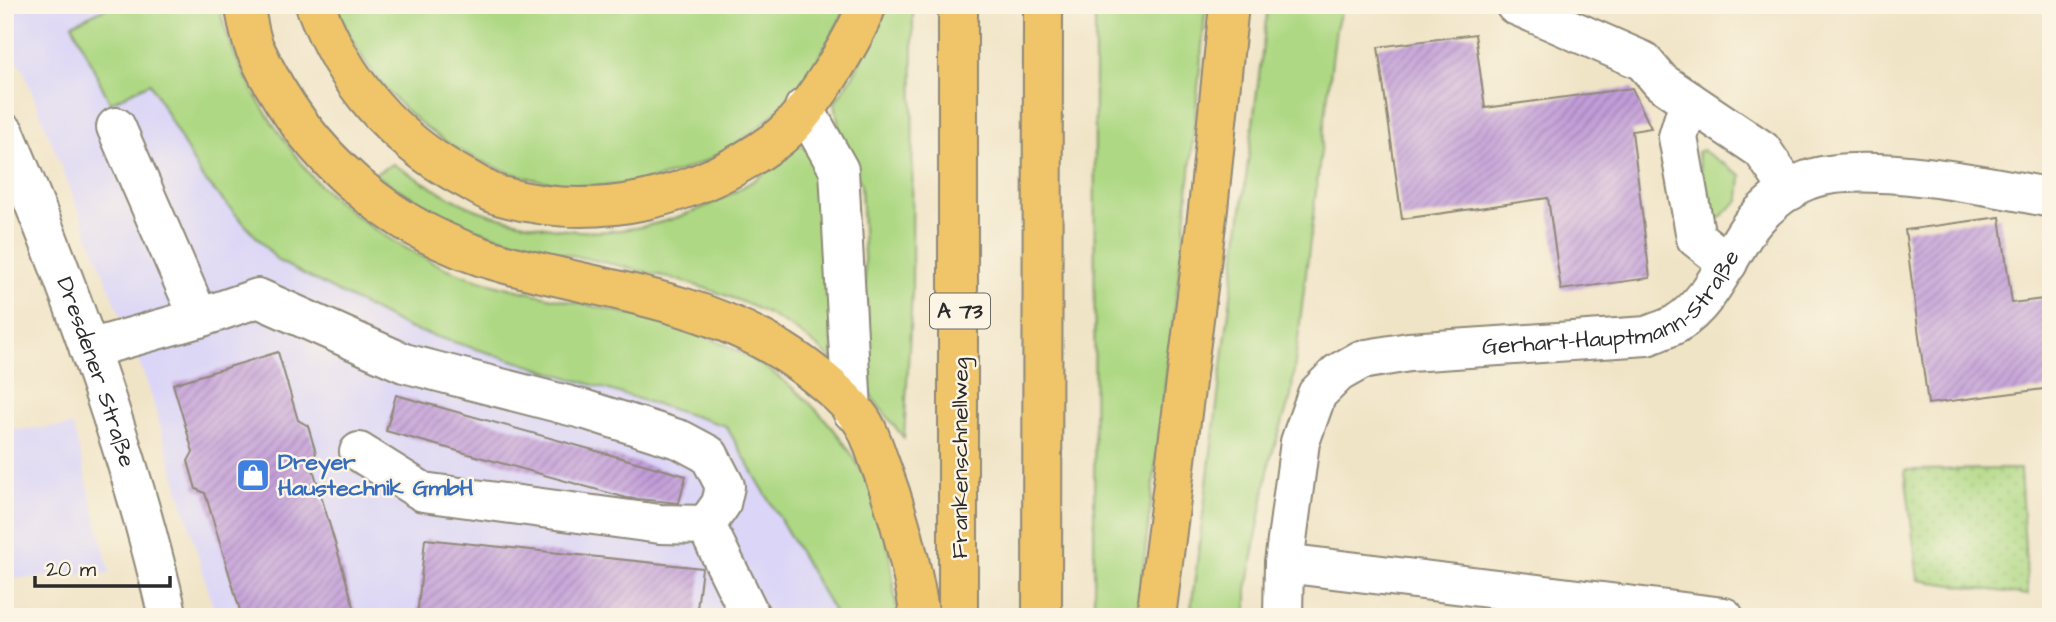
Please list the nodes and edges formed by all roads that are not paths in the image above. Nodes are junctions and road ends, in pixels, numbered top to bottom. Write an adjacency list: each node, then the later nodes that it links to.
1 (244, 5): 17 (highway)
2 (315, 5): 9 (highway)
3 (867, 5): 9 (highway)
4 (958, 5): 24 (highway, Frankenschnellweg / A 73)
5 (1043, 5): 25 (highway)
6 (1515, 5): 8 (street)
7 (1230, 8): 26 (highway)
8 (1689, 101): 12 (street); 14 (street)
9 (804, 108): 17 (street)
10 (116, 127): 15 (street)
11 (5, 133): 16 (street, Dresdener Straße)
12 (1790, 191): 13 (street, Gerhart-Hauptmann-Straße); 14 (street, Gerhart-Hauptmann-Straße)
13 (2051, 198)
14 (1728, 263): 20 (street, Gerhart-Hauptmann-Straße)
15 (199, 318): 16 (street); 19 (street)
16 (89, 349): 21 (street, Dresdener Straße)
17 (852, 411): 23 (highway)
18 (359, 452): 19 (street)
19 (706, 525): 22 (street)
20 (1284, 563): 27 (street, Gerhart-Hauptmann-Straße); 28 (street)
21 (168, 617)
22 (751, 617)
23 (920, 617)
24 (958, 617)
25 (1042, 617)
26 (1156, 617)
27 (1283, 617)
28 (1724, 617)

